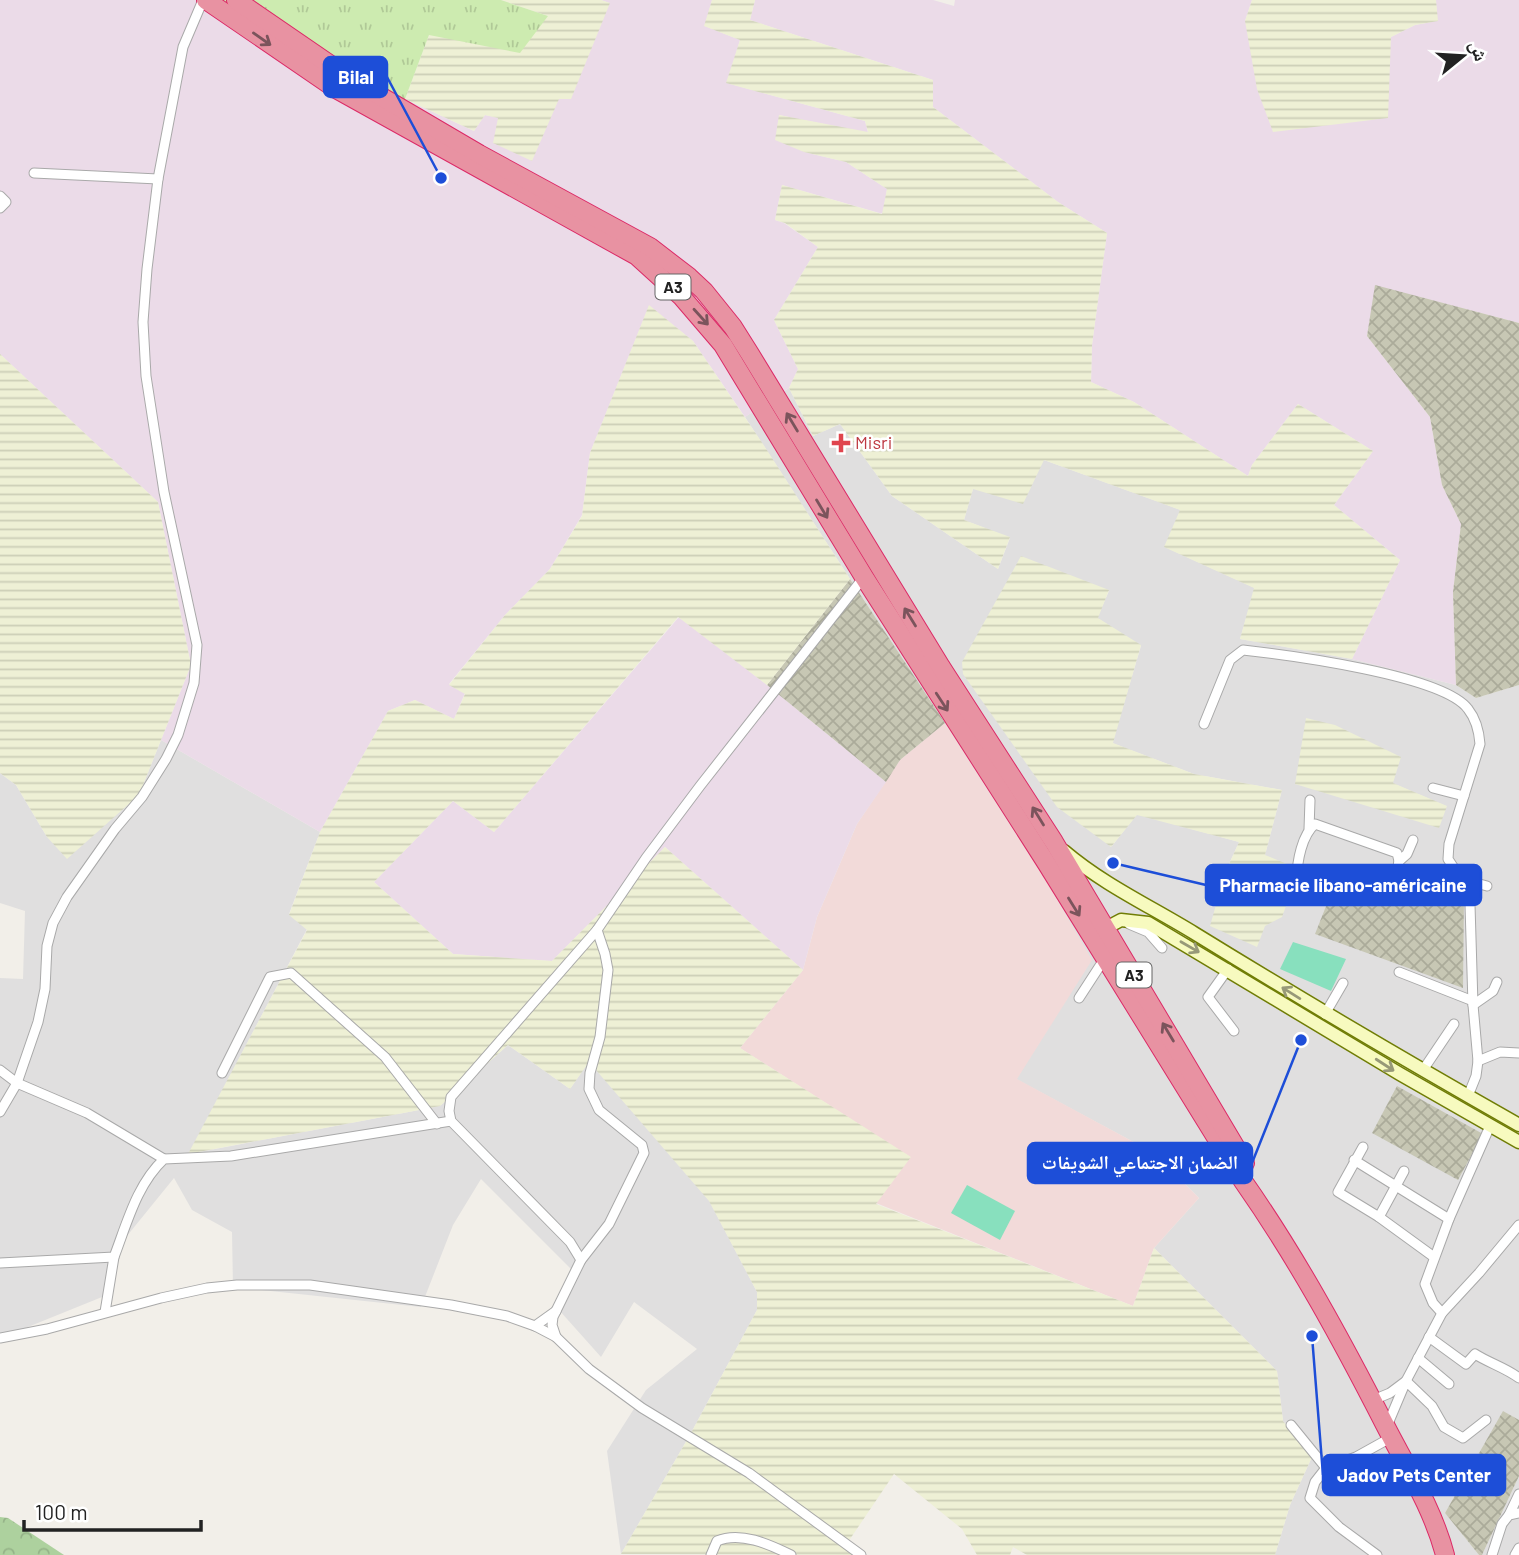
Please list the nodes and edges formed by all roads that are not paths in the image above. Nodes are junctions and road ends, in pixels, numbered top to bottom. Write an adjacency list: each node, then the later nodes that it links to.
1 (205, 0): 4 (street); 7 (highway, A3, one-way to 7)
2 (236, 0): 14 (highway, A3, one-way to 2)
3 (34, 173): 4 (street)
4 (158, 179): 37 (street)
5 (0, 196): 6 (street)
6 (0, 208)
7 (864, 578): 20 (street); 22 (highway, A3, one-way to 22)
8 (1204, 724): 10 (street)
9 (1433, 788): 10 (street)
10 (1464, 796): 17 (street)
11 (1310, 800): 12 (street)
12 (1309, 829): 15 (street); 16 (street)
13 (1413, 840): 15 (street)
14 (1054, 842): 19 (highway, A3); 29 (street, one-way to 14)
15 (1399, 861): 16 (street)
16 (1395, 881): 17 (street)
17 (1464, 885): 18 (street); 28 (street)
18 (1487, 886)
19 (1114, 924): 21 (street); 23 (street, one-way to 23); 52 (highway, A3, one-way to 19)
20 (597, 930): 40 (street); 56 (street)
21 (1162, 948)
22 (1105, 958): 27 (street); 52 (highway, A3)
23 (1228, 969): 31 (street); 43 (street, one-way to 43)
24 (1399, 972): 28 (street)
25 (1497, 982): 28 (street)
26 (1343, 983): 29 (street)
27 (1079, 998)
28 (1473, 1003): 33 (street)
29 (1325, 1014): 35 (street)
30 (1454, 1024): 35 (street)
31 (1234, 1031)
32 (1519, 1053): 33 (street)
33 (1478, 1060): 38 (street)
34 (0, 1070): 37 (street)
35 (1423, 1070): 38 (street)
36 (222, 1073): 41 (street)
37 (17, 1083): 39 (street); 46 (street)
38 (1468, 1096): 42 (street)
39 (0, 1112)
40 (451, 1121): 41 (street); 56 (street)
41 (437, 1125): 46 (street)
42 (1519, 1125)
43 (1490, 1126): 44 (street); 51 (street)
44 (1519, 1142)
45 (1363, 1147): 47 (street)
46 (164, 1159): 54 (street)
47 (1354, 1160): 49 (street); 50 (street)
48 (1404, 1171): 49 (street)
49 (1396, 1188): 50 (street); 51 (street)
50 (1379, 1217): 55 (street)
51 (1448, 1219): 55 (street)
52 (1271, 1221): 69 (highway, A3)
53 (1519, 1225): 60 (street)
54 (114, 1257): 57 (street); 59 (street)
55 (1434, 1257): 60 (street)
56 (581, 1260): 58 (street)
57 (0, 1263)
58 (556, 1311): 61 (street); 62 (street)
59 (105, 1312): 61 (street); 64 (street)
60 (1441, 1313): 63 (street)
61 (535, 1326): 62 (street)
62 (556, 1337): 79 (street)
63 (1429, 1337): 65 (street); 66 (street)
64 (0, 1338)
65 (1418, 1358): 67 (street); 68 (street)
66 (1519, 1378)
67 (1406, 1381): 69 (street); 70 (street); 72 (street)
68 (1449, 1384)
69 (1373, 1400): 72 (highway, A3)
70 (1486, 1420)
71 (1291, 1425): 73 (street)
72 (1389, 1432): 73 (street); 81 (highway, A3)
73 (1326, 1468): 80 (street)
74 (1519, 1494): 75 (street)
75 (1514, 1514): 82 (street)
76 (1519, 1548): 83 (street)
77 (711, 1555): 78 (street)
78 (791, 1555)
79 (861, 1555)
80 (1377, 1555)
81 (1445, 1555)
82 (1492, 1555)
83 (1515, 1555)

